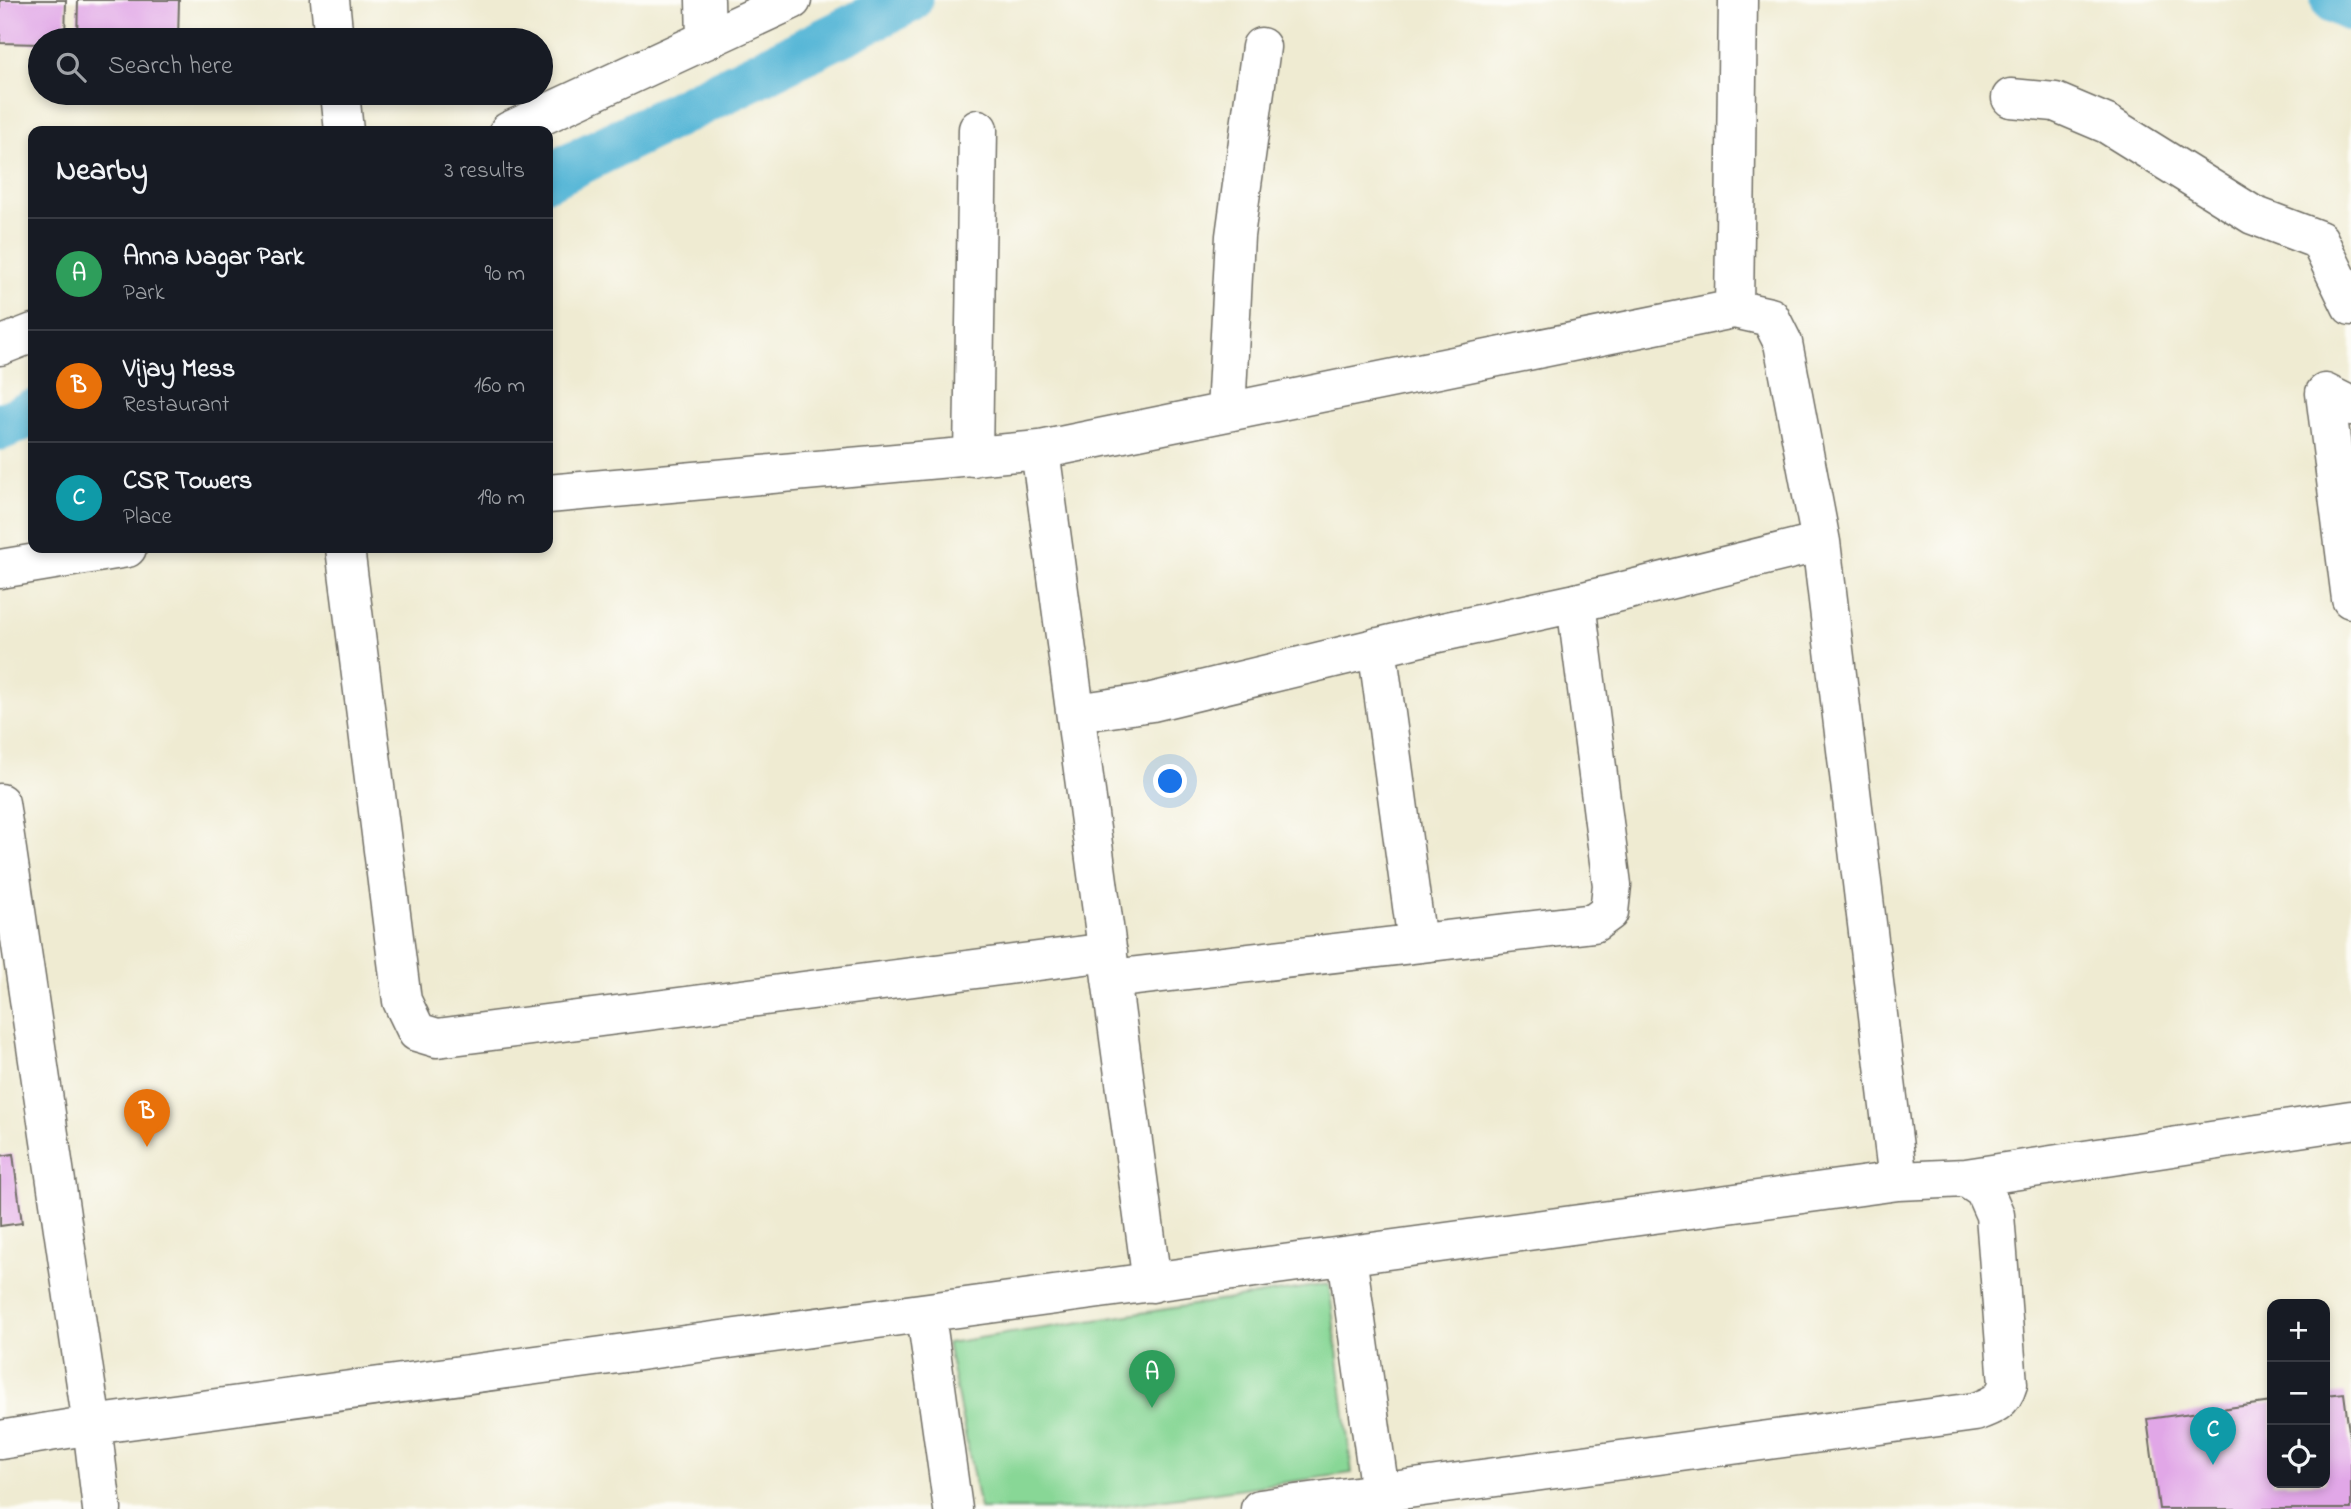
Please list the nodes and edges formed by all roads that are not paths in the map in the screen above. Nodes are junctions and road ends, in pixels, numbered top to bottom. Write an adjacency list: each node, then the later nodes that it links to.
1 (330, 0): 5 (street)
2 (705, 0): 6 (street)
3 (792, 0): 6 (street)
4 (1738, 0): 14 (street)
5 (333, 28)
6 (706, 40): 11 (street)
7 (1261, 47): 18 (street)
8 (2011, 98): 13 (street)
9 (341, 105): 10 (street)
10 (343, 126)
11 (520, 126)
12 (978, 129): 20 (street)
13 (2351, 306)
14 (1734, 309): 18 (street); 22 (street)
15 (28, 335): 16 (street)
16 (0, 346)
17 (2351, 407): 26 (street)
18 (1226, 412): 19 (street)
19 (1040, 450): 20 (street); 29 (street)
20 (973, 457): 21 (street)
21 (553, 494)
22 (1821, 542): 27 (street); 35 (street)
23 (97, 553): 25 (street)
24 (346, 553): 32 (street)
25 (0, 569)
26 (2351, 599)
27 (1576, 603): 28 (street); 31 (street)
28 (1377, 647): 29 (street); 31 (street)
29 (1076, 713): 32 (street)
30 (0, 803): 39 (street)
31 (1417, 943): 32 (street)
32 (1109, 966): 37 (street)
33 (2351, 1120): 34 (street)
34 (1966, 1178): 35 (street); 41 (street)
35 (1898, 1181): 36 (street)
36 (1347, 1256): 37 (street); 41 (street)
37 (1152, 1283): 38 (street)
38 (926, 1315): 39 (street); 43 (street)
39 (92, 1425): 40 (street); 42 (street)
40 (0, 1440)
41 (1380, 1493): 44 (street)
42 (102, 1509)
43 (953, 1509)
44 (1260, 1509)

